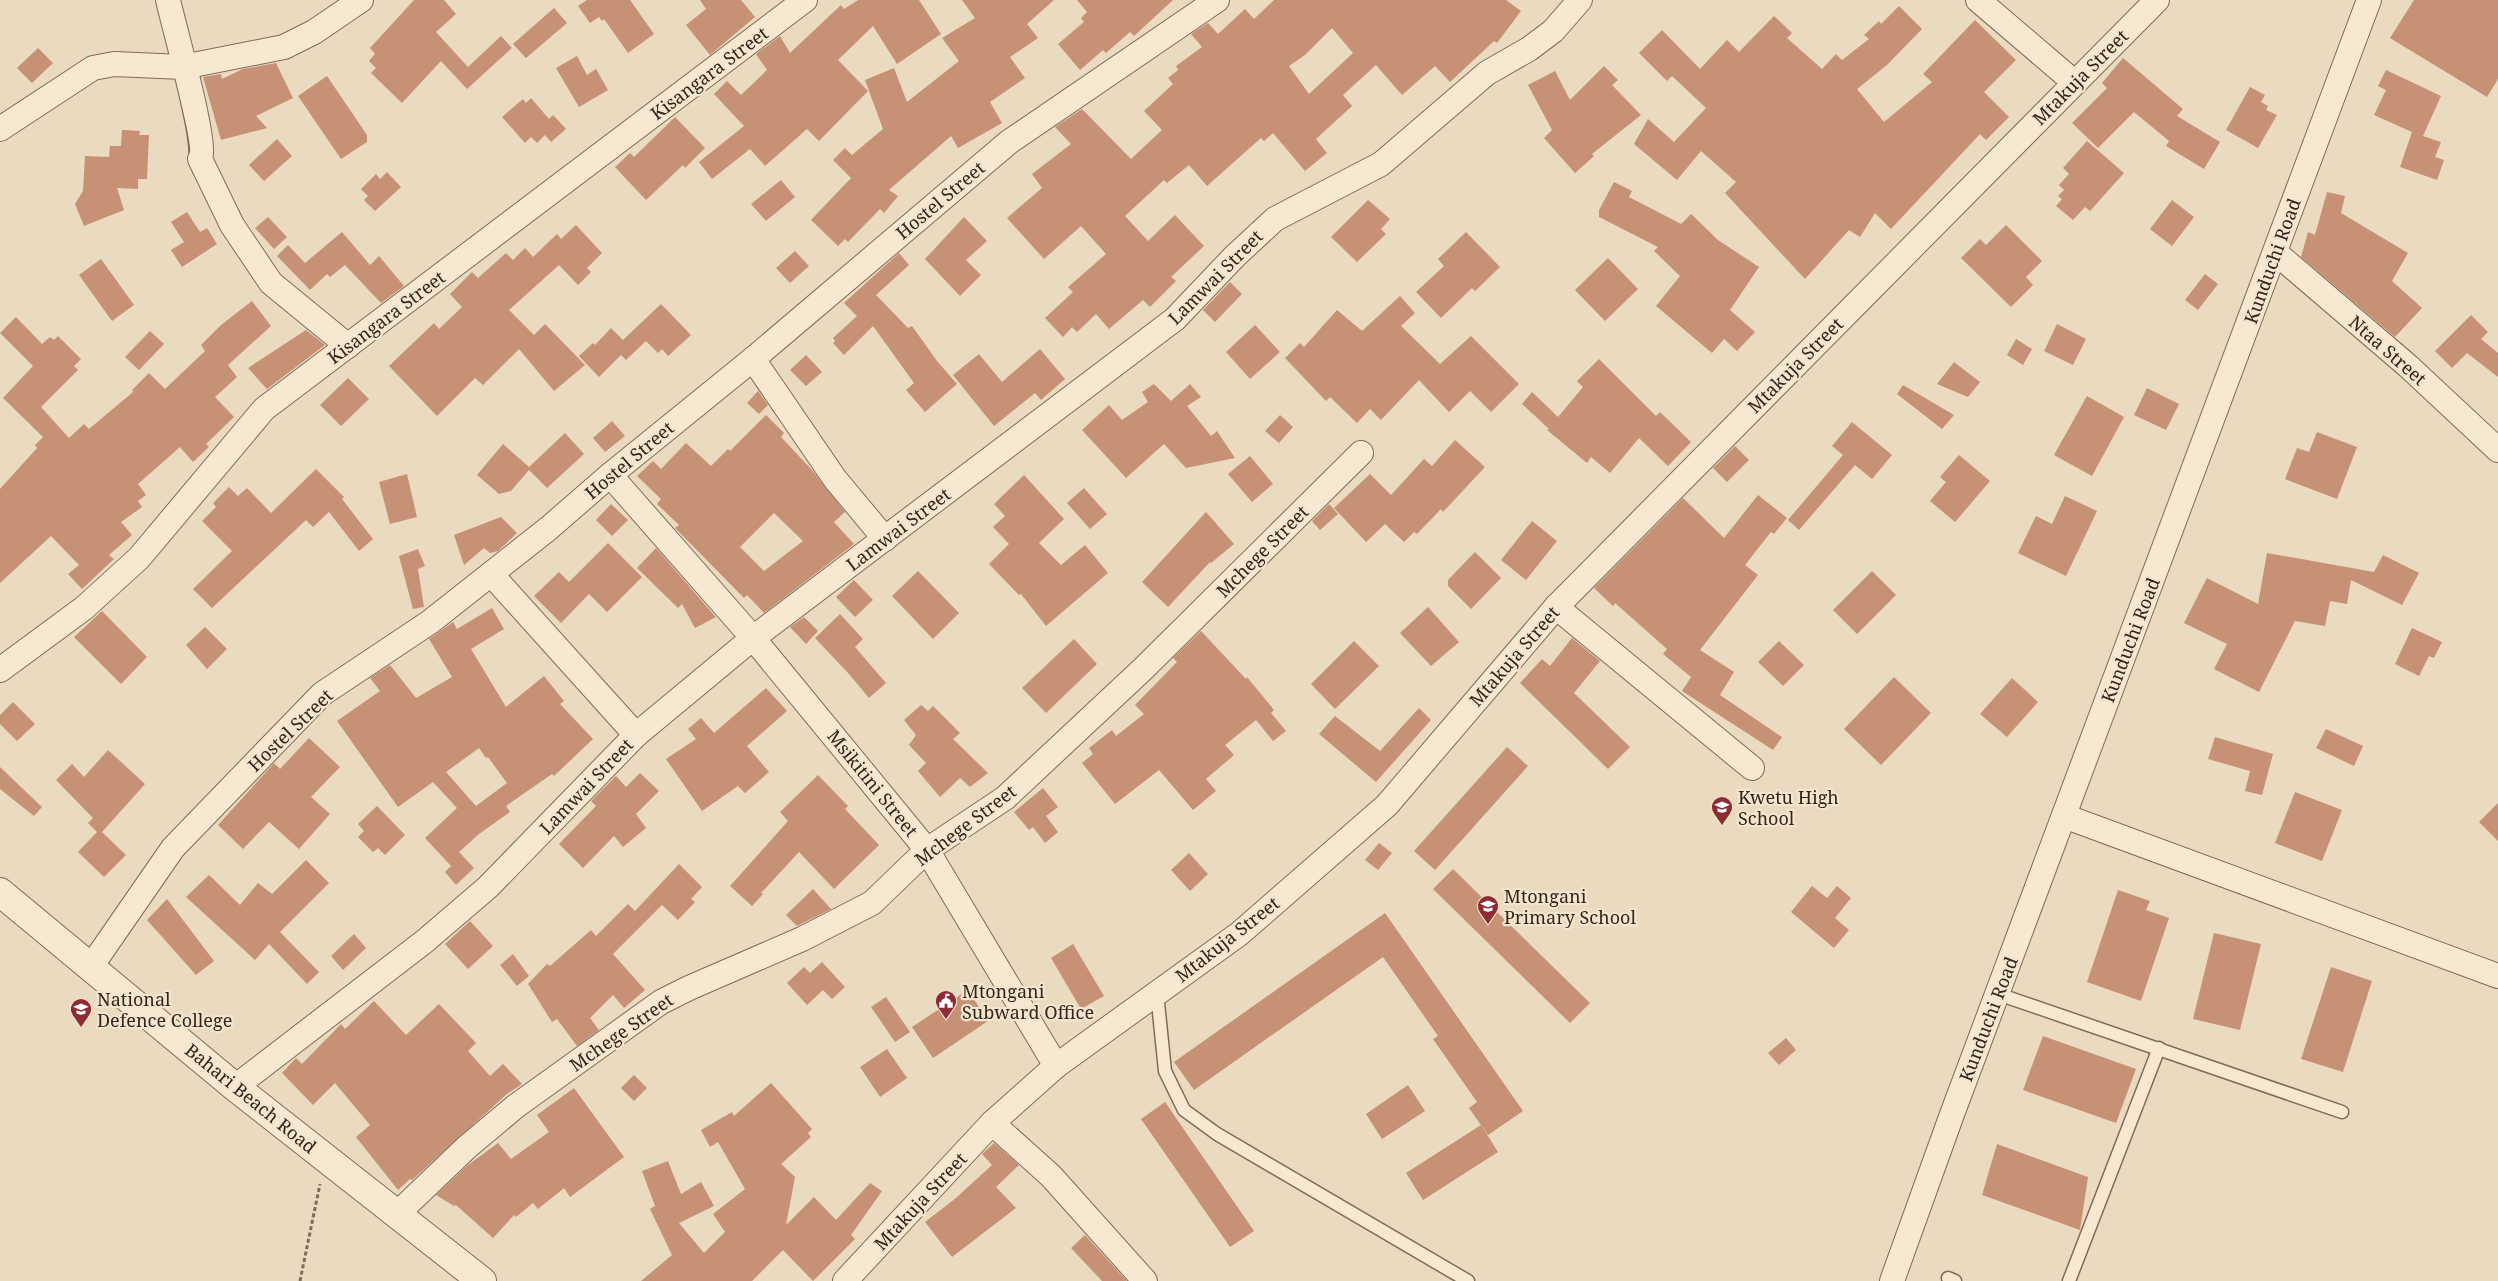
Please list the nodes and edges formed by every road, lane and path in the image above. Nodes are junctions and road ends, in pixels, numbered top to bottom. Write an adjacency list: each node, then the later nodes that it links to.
1 (168, 0): 9 (street)
2 (361, 0): 9 (street)
3 (805, 0): 13 (street, Kisangara Street)
4 (1217, 0): 14 (street, Hostel Street)
5 (1580, 0): 18 (street, Lamwai Street)
6 (1978, 0): 10 (street)
7 (2157, 0): 10 (street, Mtakuja Street)
8 (2369, 0): 12 (street, Kunduchi Road)
9 (183, 67): 11 (street); 13 (street)
10 (2074, 82): 20 (street, Mtakuja Street)
11 (0, 129)
12 (2276, 253): 15 (street, Ntaa Street); 25 (street, Kunduchi Road)
13 (348, 346): 22 (street, Kisangara Street)
14 (753, 359): 17 (street, Hostel Street); 18 (street)
15 (2498, 450)
16 (1361, 453): 26 (street, Mchege Street)
17 (610, 475): 19 (street, Hostel Street); 21 (street, Msikitini Street)
18 (885, 540): 21 (street, Lamwai Street)
19 (490, 574): 23 (street); 28 (street, Hostel Street)
20 (1556, 607): 24 (street); 30 (street, Mtakuja Street)
21 (754, 638): 23 (street, Lamwai Street); 26 (street, Msikitini Street)
22 (0, 670)
23 (636, 735): 34 (street, Lamwai Street)
24 (1752, 768)
25 (2064, 816): 29 (street); 31 (street, Kunduchi Road)
26 (927, 850): 33 (street, Msikitini Street); 38 (street, Mchege Street)
27 (0, 892): 28 (street, Bahari Beach Road)
28 (90, 968): 34 (street, Bahari Beach Road)
29 (2498, 976)
30 (1157, 993): 33 (street, Mtakuja Street); 43 (lane)
31 (1998, 994): 32 (lane); 44 (street, Kunduchi Road)
32 (2159, 1048): 35 (lane); 45 (lane)
33 (1056, 1066): 36 (street, Mtakuja Street)
34 (235, 1087): 37 (street, Bahari Beach Road)
35 (2342, 1112)
36 (992, 1124): 41 (street, Mtakuja Street); 42 (street)
37 (325, 1158): 38 (street, Bahari Beach Road); 39 (path)
38 (398, 1214): 40 (street, Bahari Beach Road)
39 (300, 1281)
40 (482, 1281)
41 (845, 1281)
42 (1145, 1281)
43 (1468, 1281)
44 (1892, 1281)
45 (2070, 1281)

